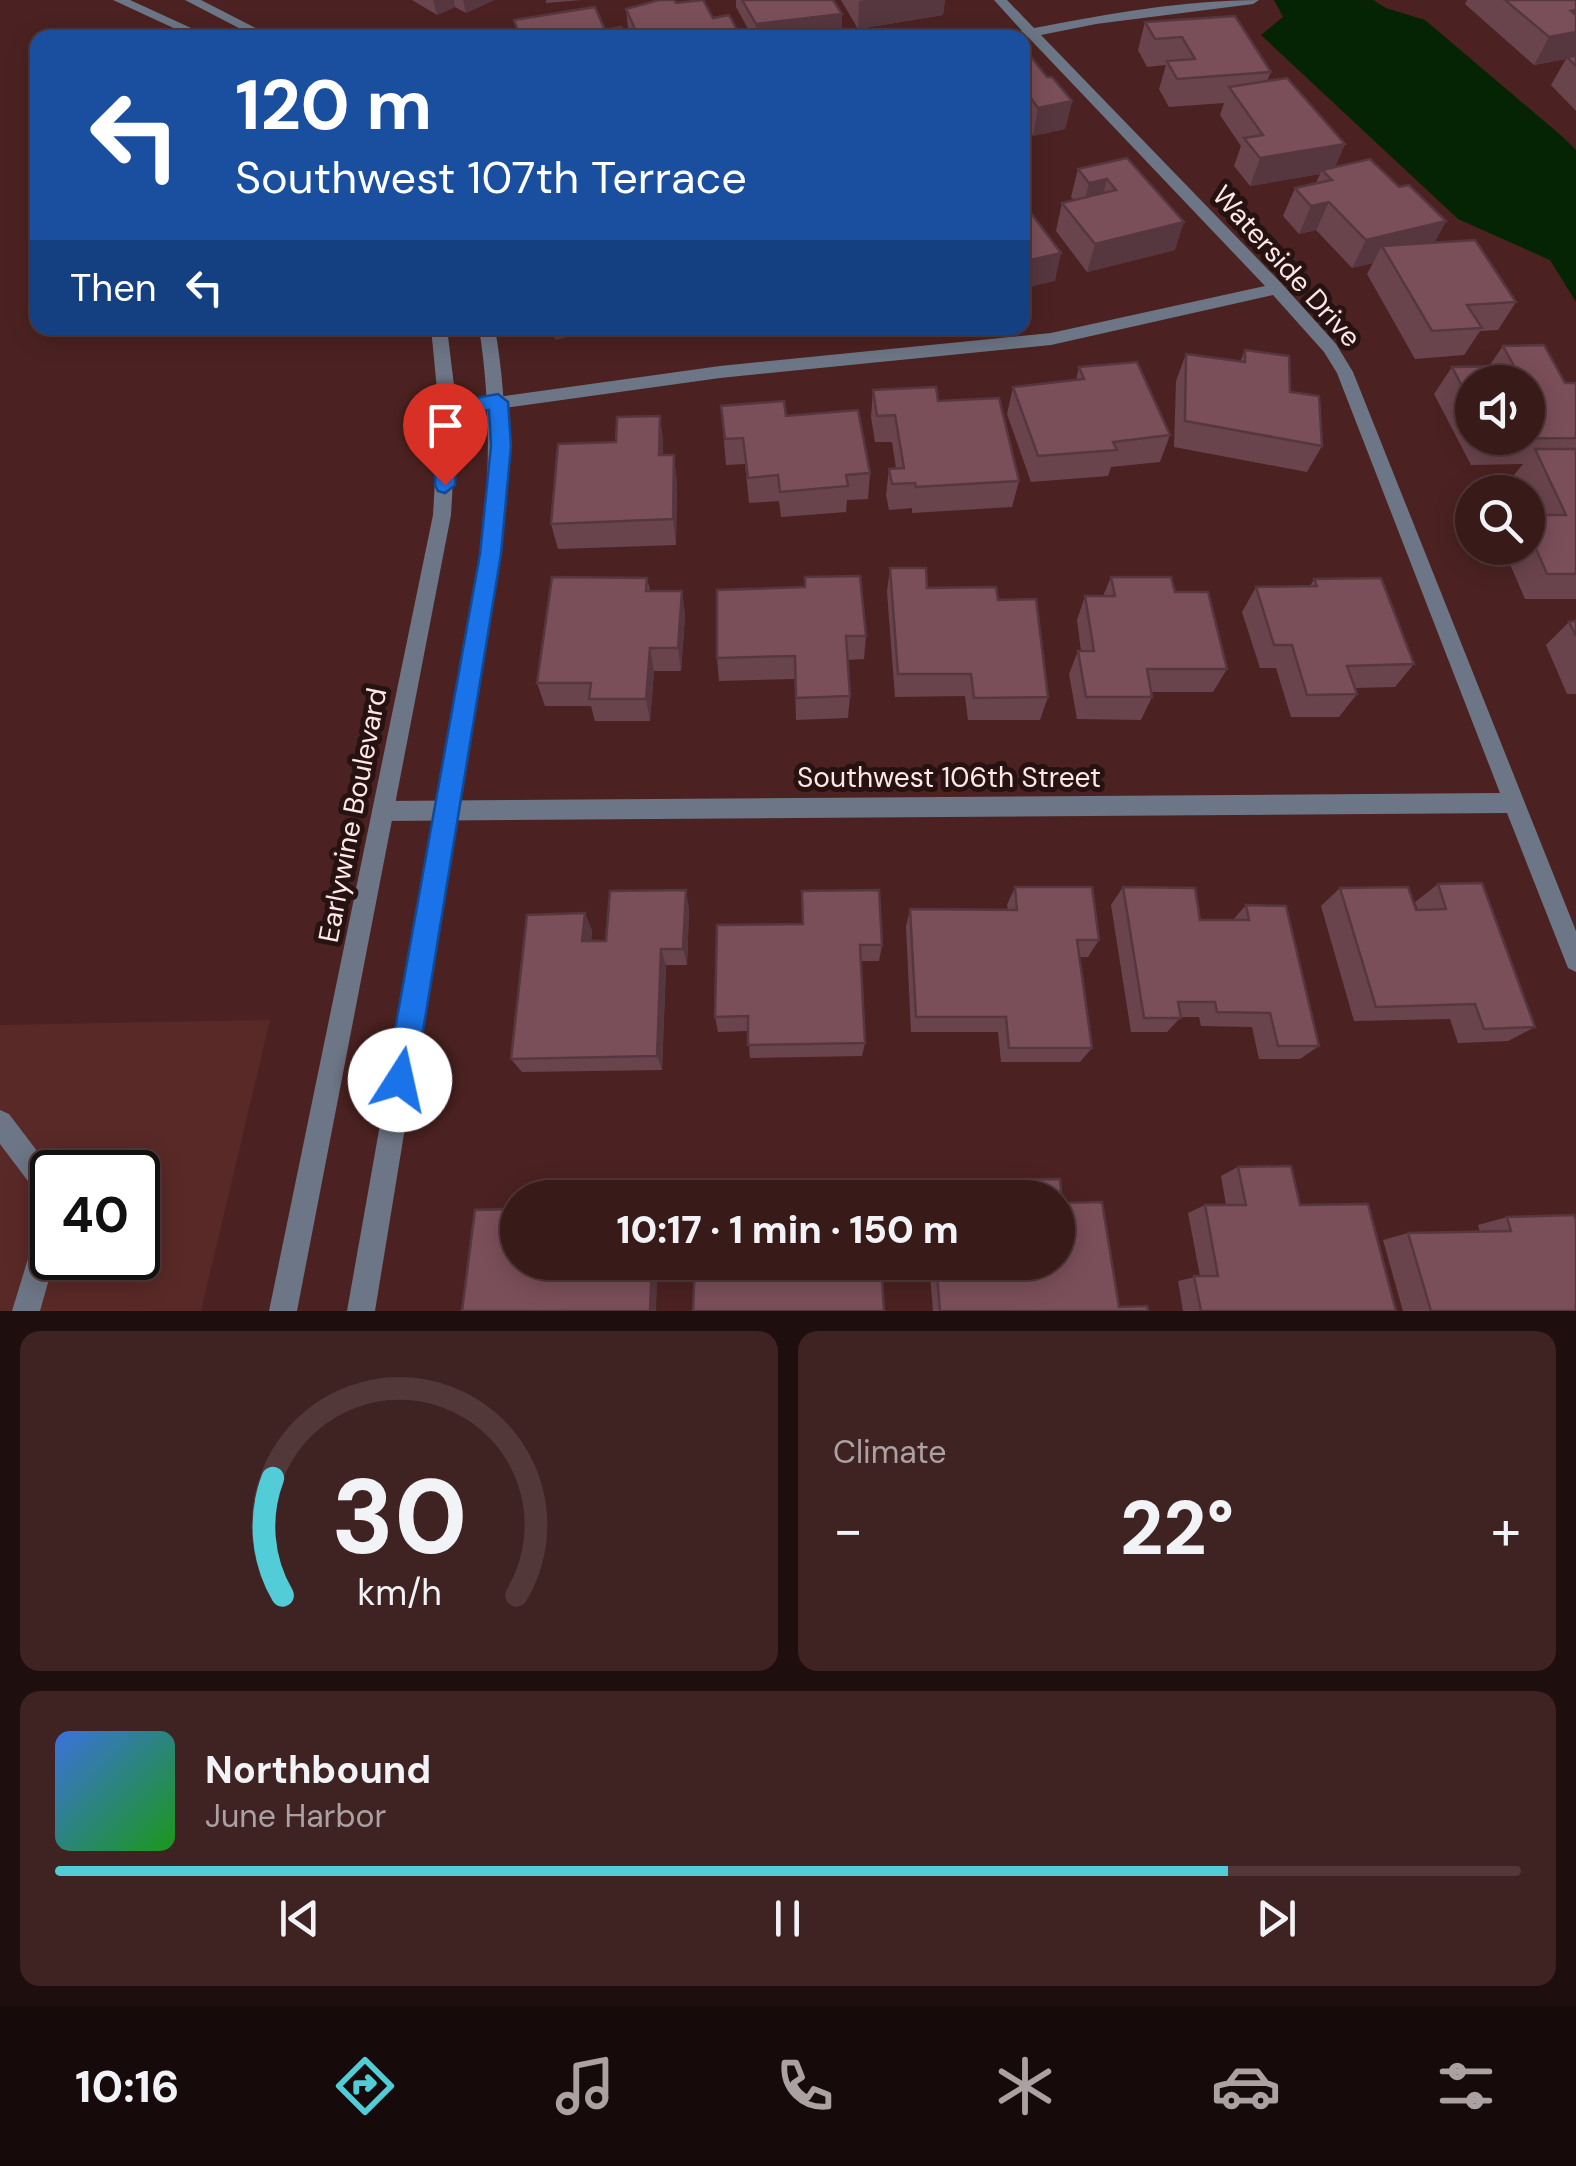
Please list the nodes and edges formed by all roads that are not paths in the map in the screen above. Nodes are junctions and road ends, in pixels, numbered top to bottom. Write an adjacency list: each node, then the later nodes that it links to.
1 (118, 0): 5 (street)
2 (191, 0): 6 (street)
3 (1000, 0): 7 (street, Waterside Drive)
4 (1250, 0): 8 (street)
5 (189, 30)
6 (253, 30)
7 (1028, 30)
8 (1030, 32): 9 (street, Waterside Drive)
9 (1277, 289): 12 (street); 14 (street, Waterside Drive)
10 (440, 335): 13 (street, Earlywine Boulevard)
11 (488, 335): 12 (street)
12 (498, 402): 13 (street); 15 (street)
13 (448, 410): 16 (street, Earlywine Boulevard)
14 (1515, 803): 15 (street, Southwest 106th Street); 17 (street, Waterside Drive)
15 (447, 811): 16 (street, Southwest 106th Street); 23 (street)
16 (383, 812): 22 (street, Earlywine Boulevard)
17 (1576, 960)
18 (0, 1123): 19 (street)
19 (30, 1163)
20 (35, 1280): 21 (street)
21 (26, 1311)
22 (283, 1311)
23 (361, 1311)

